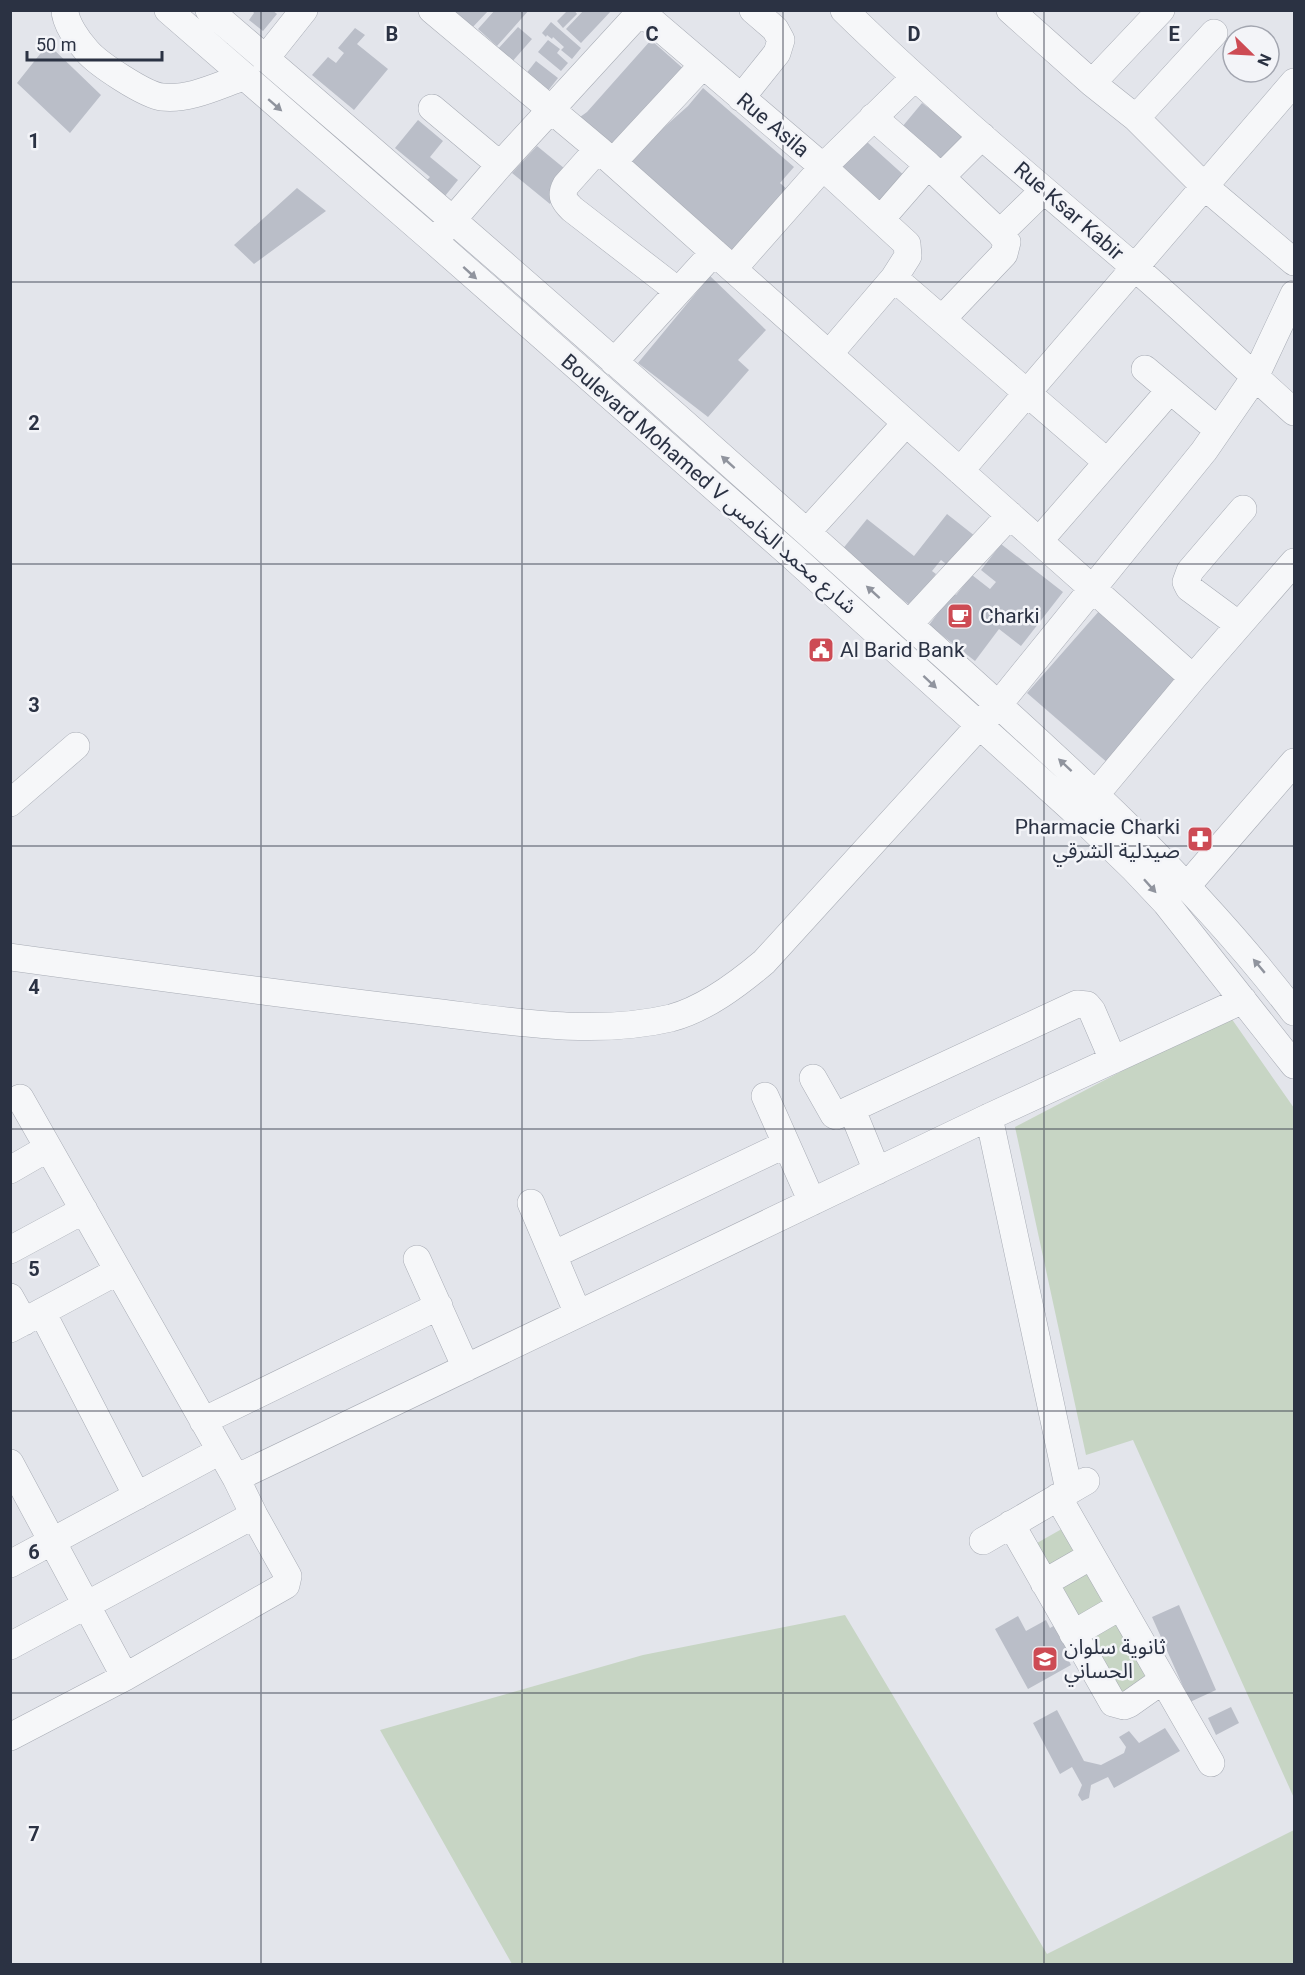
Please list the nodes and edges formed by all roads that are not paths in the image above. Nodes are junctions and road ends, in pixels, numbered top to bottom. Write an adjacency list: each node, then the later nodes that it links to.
1 (65, 10): 14 (street)
2 (168, 10): 14 (street, Boulevard Mohamed V شارع محمد الخامس)
3 (209, 10): 12 (street, Boulevard Mohamed V شارع محمد الخامس)
4 (304, 10): 12 (street)
5 (432, 10): 20 (street)
6 (753, 10): 18 (street)
7 (844, 10): 15 (street, Rue Ksar Kabir)
8 (1161, 10): 17 (street)
9 (641, 11): 13 (street, Rue Asila); 20 (street)
10 (1022, 14): 17 (street)
11 (1214, 33): 22 (street)
12 (266, 59): 30 (street, Boulevard Mohamed V شارع محمد الخامس)
13 (702, 66): 18 (street, Rue Asila); 24 (street)
14 (243, 77): 33 (street, Boulevard Mohamed V شارع محمد الخامس, one-way to 33)
15 (914, 78): 21 (street); 23 (street, Rue Ksar Kabir)
16 (1294, 82): 28 (street)
17 (1092, 83): 22 (street)
18 (741, 98): 26 (street, Rue Asila)
19 (432, 108): 25 (street)
20 (550, 111): 24 (street); 25 (street)
21 (873, 117): 26 (street); 27 (street)
22 (1136, 118): 28 (street)
23 (982, 136): 27 (street); 29 (street, Rue Ksar Kabir)
24 (606, 156): 34 (street); 38 (street)
25 (500, 165): 30 (street)
26 (823, 167): 31 (street, Rue Asila); 34 (street)
27 (934, 171): 31 (street); 32 (street)
28 (1204, 186): 35 (street); 36 (street)
29 (1044, 190): 32 (street); 36 (street, Rue Ksar Kabir)
30 (454, 219): 33 (street); 42 (street, Boulevard Mohamed V شارع محمد الخامس)
31 (881, 219): 37 (street, Rue Asila)
32 (1000, 233): 40 (street)
33 (434, 241): 62 (street, Boulevard Mohamed V شارع محمد الخامس, one-way to 62)
34 (724, 260): 38 (street); 41 (street)
35 (1294, 262)
36 (1134, 267): 44 (street, Rue Ksar Kabir); 46 (street)
37 (894, 278): 40 (street); 41 (street)
38 (678, 291): 42 (street)
39 (1294, 294): 44 (street)
40 (943, 318): 46 (street)
41 (829, 354): 48 (street)
42 (614, 362): 54 (street, Boulevard Mohamed V شارع محمد الخامس, one-way to 42)
43 (1145, 369): 45 (street)
44 (1255, 377): 47 (street, Rue Ksar Kabir); 49 (street)
45 (1170, 390): 49 (street); 50 (street)
46 (1028, 392): 50 (street); 51 (street)
47 (1294, 412)
48 (906, 423): 51 (street); 54 (street)
49 (1218, 430): 57 (street)
50 (1107, 462): 55 (street)
51 (960, 471): 53 (street)
52 (1243, 509): 59 (street)
53 (1010, 515): 55 (street); 58 (street)
54 (807, 532): 58 (street, Boulevard Mohamed V شارع محمد الخامس, one-way to 54)
55 (1039, 541): 57 (street)
56 (1290, 576): 59 (street)
57 (1091, 588): 60 (street); 61 (street)
58 (909, 624): 61 (street, Boulevard Mohamed V شارع محمد الخامس)
59 (1239, 625): 60 (street)
60 (1193, 678): 65 (street)
61 (999, 704): 62 (street); 65 (street, Boulevard Mohamed V شارع محمد الخامس, one-way to 61)
62 (978, 725): 68 (street); 70 (street, Boulevard Mohamed V شارع محمد الخامس, one-way to 70)
63 (76, 746): 66 (street)
64 (1294, 762): 67 (street)
65 (1096, 794): 67 (street, Boulevard Mohamed V شارع محمد الخامس)
66 (10, 803)
67 (1186, 887): 69 (street, Boulevard Mohamed V شارع محمد الخامس, one-way to 67)
68 (10, 957)
69 (1289, 993): 70 (street)
70 (1249, 1008): 71 (street); 72 (street, Boulevard Mohamed V شارع محمد الخامس)
71 (1113, 1060): 76 (street); 77 (street)
72 (1294, 1065)
73 (813, 1078): 76 (street)
74 (765, 1096): 78 (street)
75 (20, 1098): 79 (street)
76 (852, 1110): 81 (street)
77 (989, 1117): 81 (street); 98 (street)
78 (786, 1144): 82 (street); 86 (street)
79 (48, 1148): 80 (street); 84 (street)
80 (10, 1170)
81 (877, 1171): 82 (street)
82 (812, 1202): 91 (street)
83 (531, 1203): 86 (street)
84 (84, 1210): 85 (street); 88 (street)
85 (10, 1250)
86 (553, 1255): 91 (street)
87 (417, 1259): 90 (street)
88 (118, 1271): 92 (street); 94 (street)
89 (10, 1297): 92 (street)
90 (438, 1306): 93 (street); 94 (street)
91 (578, 1314): 93 (street)
92 (25, 1321): 99 (street)
93 (466, 1368): 97 (street)
94 (203, 1421): 95 (street)
95 (220, 1450): 97 (street); 99 (street)
96 (13, 1472): 102 (street)
97 (236, 1478): 100 (street)
98 (1071, 1489): 101 (street); 104 (street)
99 (136, 1496): 102 (street)
100 (254, 1515): 107 (street); 111 (street)
101 (1011, 1524): 103 (street); 106 (street)
102 (52, 1541): 105 (street); 107 (street)
103 (983, 1541)
104 (1092, 1556): 106 (street); 108 (street)
105 (10, 1564)
106 (1044, 1583): 109 (street)
107 (86, 1605): 110 (street); 111 (street)
108 (1121, 1606): 109 (street); 112 (street)
109 (1073, 1634): 112 (street)
110 (10, 1646)
111 (125, 1677): 113 (street)
112 (1163, 1680): 114 (street)
113 (10, 1737)
114 (1211, 1763)

